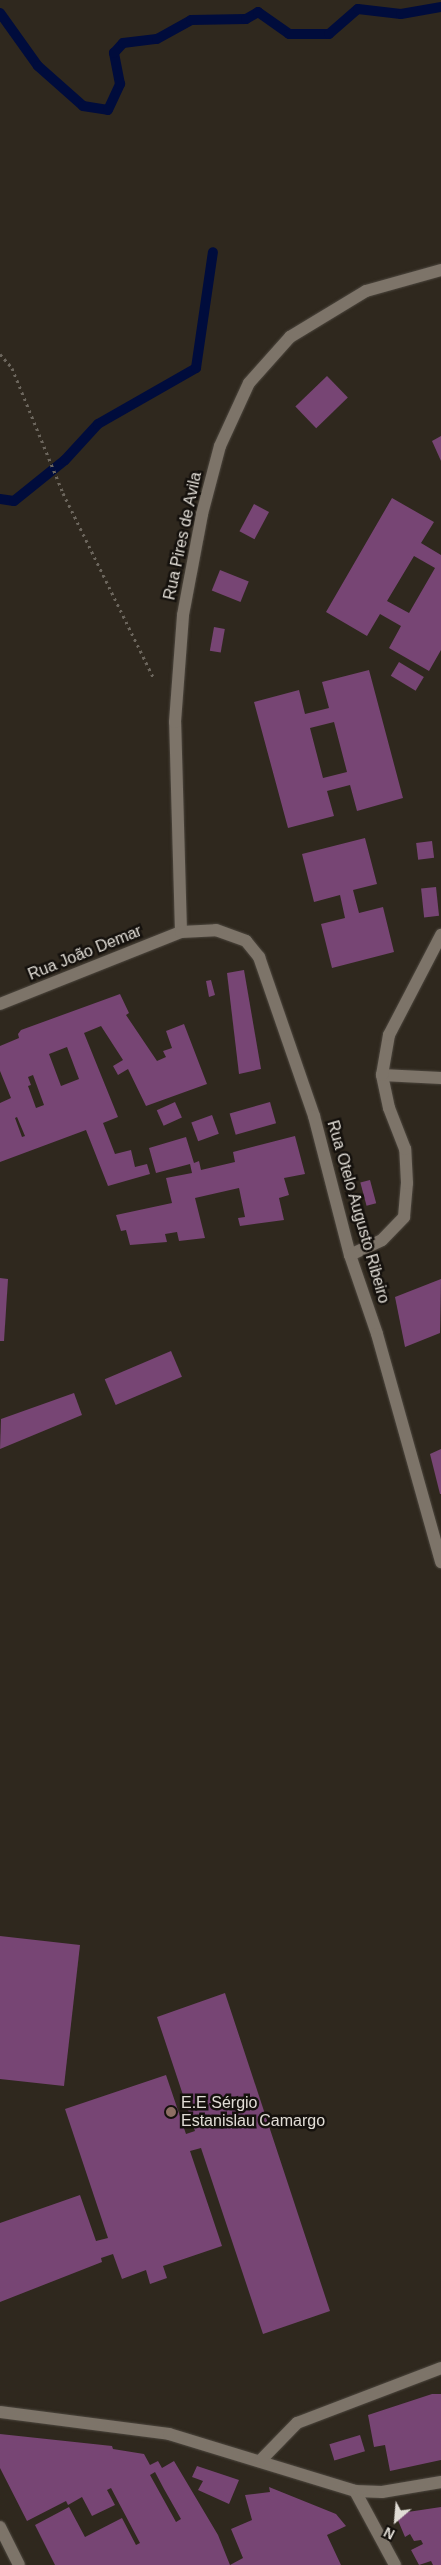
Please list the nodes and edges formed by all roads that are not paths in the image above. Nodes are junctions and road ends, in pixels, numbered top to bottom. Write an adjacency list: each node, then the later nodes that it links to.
1 (441, 270): 2 (street, Rua Pires de Avila)
2 (181, 932): 4 (street, Rua João Demar); 7 (street, Rua Otelo Augusto Ribeiro)
3 (441, 935): 5 (street)
4 (0, 1004)
5 (382, 1075): 6 (street); 7 (street)
6 (441, 1078)
7 (350, 1255): 8 (street, Rua Otelo Augusto Ribeiro)
8 (441, 1562)
9 (441, 2368): 11 (street)
10 (0, 2412): 11 (street)
11 (260, 2460): 13 (street)
12 (441, 2482): 13 (street)
13 (355, 2491): 16 (street)
14 (0, 2527): 15 (street)
15 (19, 2565)
16 (395, 2565)

